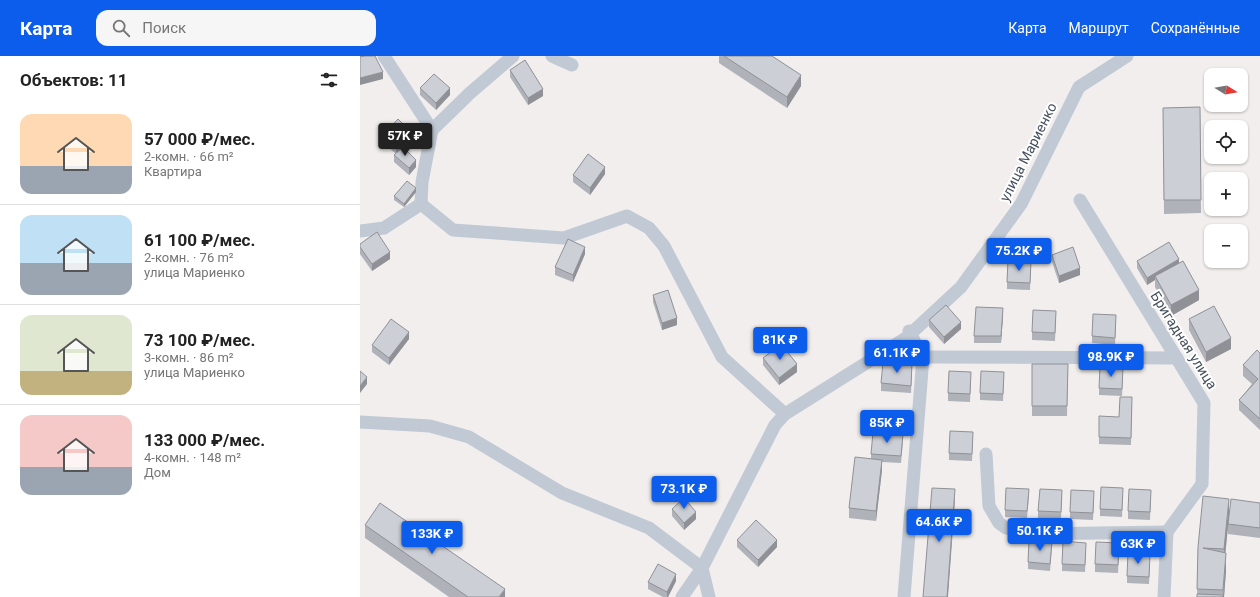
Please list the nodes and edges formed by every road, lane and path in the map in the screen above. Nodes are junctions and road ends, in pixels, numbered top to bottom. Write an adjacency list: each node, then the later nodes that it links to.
1 (384, 56): 6 (street)
2 (513, 56): 6 (street)
3 (552, 56): 5 (street)
4 (1127, 56): 10 (street, улица Мариенко)
5 (572, 65)
6 (432, 130): 8 (street)
7 (1080, 200): 12 (street, Бригадная улица)
8 (422, 204): 9 (street); 13 (street)
9 (360, 231)
10 (909, 332): 11 (street); 13 (street, улица Мариенко)
11 (923, 357): 12 (street); 20 (street)
12 (1177, 358): 16 (street, Бригадная улица)
13 (785, 414): 17 (street, улица Мариенко)
14 (360, 422): 17 (street)
15 (986, 454): 16 (street)
16 (1167, 532): 21 (street)
17 (702, 568): 18 (street, улица Мариенко); 19 (street)
18 (682, 597)
19 (709, 597)
20 (904, 597)
21 (1164, 597)

